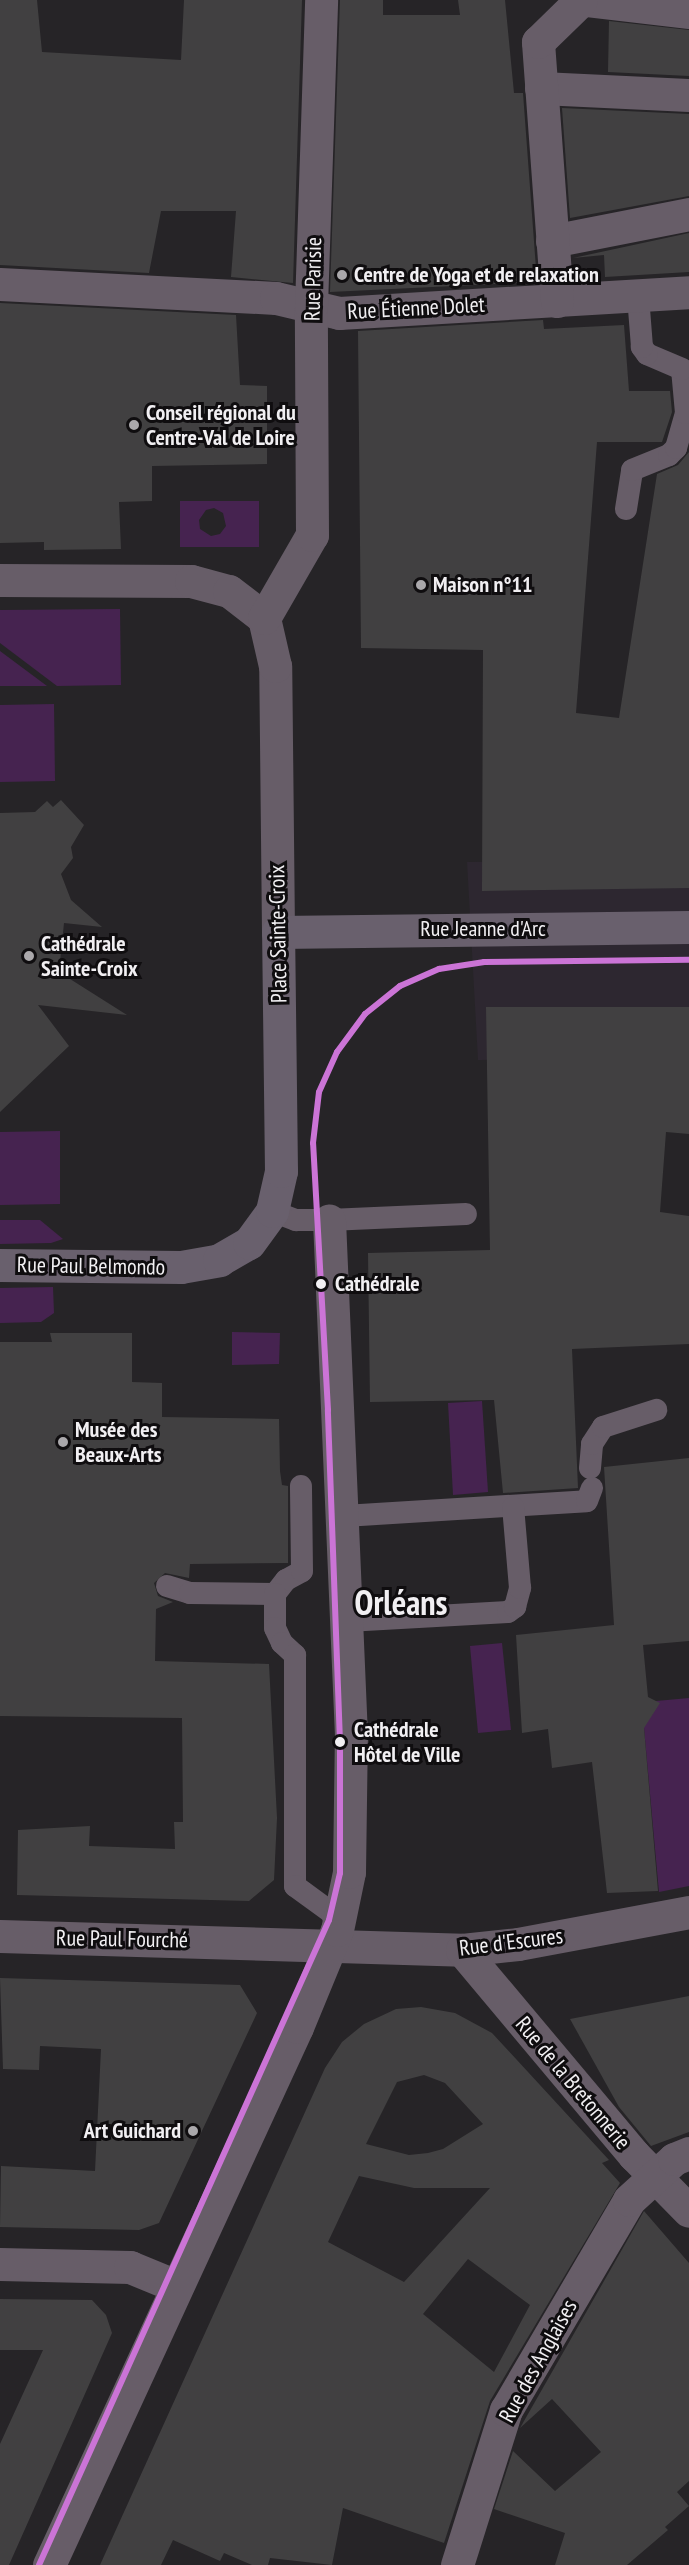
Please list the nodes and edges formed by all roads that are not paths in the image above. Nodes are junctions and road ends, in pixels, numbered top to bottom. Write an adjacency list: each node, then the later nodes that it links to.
1 (321, 0): 13 (street, Rue Parisie)
2 (581, 0): 5 (street)
3 (587, 0): 4 (street)
4 (689, 12)
5 (542, 88): 6 (street); 8 (street)
6 (689, 95)
7 (689, 214): 8 (street)
8 (552, 241): 12 (street)
9 (0, 284): 13 (street, Rue Étienne Dolet)
10 (689, 292): 11 (street, Rue Étienne Dolet)
11 (638, 296): 12 (street, Rue Étienne Dolet); 14 (lane)
12 (557, 301): 13 (street, Rue Étienne Dolet)
13 (311, 306): 16 (street, Rue Parisie)
14 (626, 509)
15 (0, 580): 16 (street)
16 (264, 618): 18 (street, Place Sainte-Croix)
17 (689, 927): 18 (street, Rue Jeanne d'Arc)
18 (278, 932): 19 (street, Place Sainte-Croix)
19 (272, 1211): 21 (lane); 23 (street, Place Sainte-Croix)
20 (466, 1214): 21 (lane)
21 (328, 1220): 27 (street)
22 (0, 1265): 23 (street, Rue Paul Belmondo)
23 (181, 1267)
24 (656, 1410): 26 (lane)
25 (301, 1486): 29 (lane)
26 (513, 1507): 27 (lane); 30 (lane)
27 (344, 1515): 30 (street)
28 (167, 1586): 29 (lane)
29 (275, 1594): 33 (lane)
30 (347, 1621): 33 (street)
31 (689, 1912): 34 (street, Rue d'Escures)
32 (0, 1936): 33 (street, Rue Paul Fourché)
33 (333, 1937): 34 (street, Rue d'Escures); 39 (street)
34 (462, 1950): 36 (street, Rue de la Bretonnerie)
35 (689, 2153): 36 (street, Rue des Anglaises)
36 (654, 2175): 37 (street, Rue de la Bretonnerie); 41 (street, Rue des Anglaises)
37 (689, 2211)
38 (0, 2264): 39 (street)
39 (176, 2286): 40 (street)
40 (49, 2565)
41 (457, 2565)

